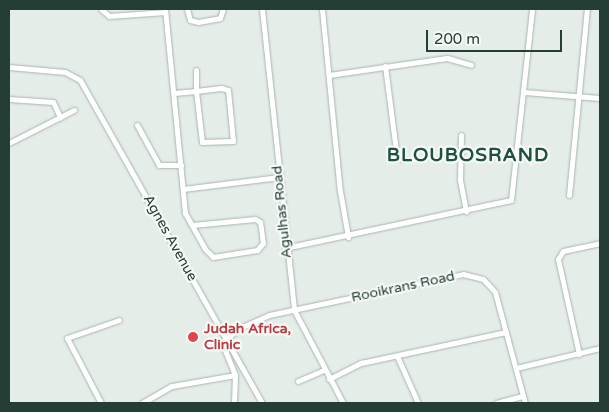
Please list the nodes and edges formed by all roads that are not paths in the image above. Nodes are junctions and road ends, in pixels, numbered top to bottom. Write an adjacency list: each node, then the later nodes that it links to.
1 (101, 9): 9 (street)
2 (187, 9): 3 (street)
3 (223, 9)
4 (262, 9): 28 (street, Agulhas Road)
5 (322, 9): 14 (street)
6 (532, 9): 16 (street)
7 (587, 9): 18 (street)
8 (165, 10): 9 (street); 17 (street)
9 (139, 11)
10 (471, 65): 11 (street)
11 (385, 66): 14 (street); 26 (street)
12 (9, 67): 39 (street, Agnes Avenue)
13 (196, 70): 15 (street)
14 (329, 75): 33 (street)
15 (196, 91): 15 (street); 17 (street)
16 (524, 92): 18 (street); 31 (street)
17 (174, 93): 27 (street)
18 (578, 96): 19 (street); 30 (street)
19 (600, 98)
20 (9, 99): 22 (street)
21 (74, 110): 22 (street)
22 (60, 117): 25 (street)
23 (137, 125): 27 (street)
24 (461, 136): 31 (street)
25 (9, 143)
26 (402, 159)
27 (181, 165): 29 (street)
28 (279, 177): 29 (street); 35 (street, Agulhas Road)
29 (183, 189): 32 (street)
30 (569, 195)
31 (466, 211): 33 (street)
32 (192, 225): 32 (street)
33 (348, 236): 35 (street)
34 (600, 243): 41 (street)
35 (285, 248): 36 (street, Agulhas Road)
36 (294, 310): 38 (street, Rooikrans Road); 39 (street, Rooikrans Road); 44 (street, Agulhas Road)
37 (119, 320): 49 (street)
38 (506, 332): 42 (street); 43 (street, Rooikrans Road)
39 (226, 338): 45 (street); 52 (street, Agnes Avenue)
40 (600, 348): 41 (street)
41 (579, 354): 43 (street)
42 (397, 356): 46 (street); 54 (street)
43 (516, 368): 48 (street, Rooikrans Road)
44 (324, 370): 46 (street, Agulhas Road); 47 (street)
45 (235, 375): 50 (street); 51 (street)
46 (329, 379): 53 (street, Agulhas Road)
47 (298, 381)
48 (523, 396): 55 (street); 56 (street, Rooikrans Road)
49 (101, 403)
50 (142, 403)
51 (234, 403)
52 (262, 403)
53 (342, 403)
54 (418, 403)
55 (496, 403)
56 (525, 403)

